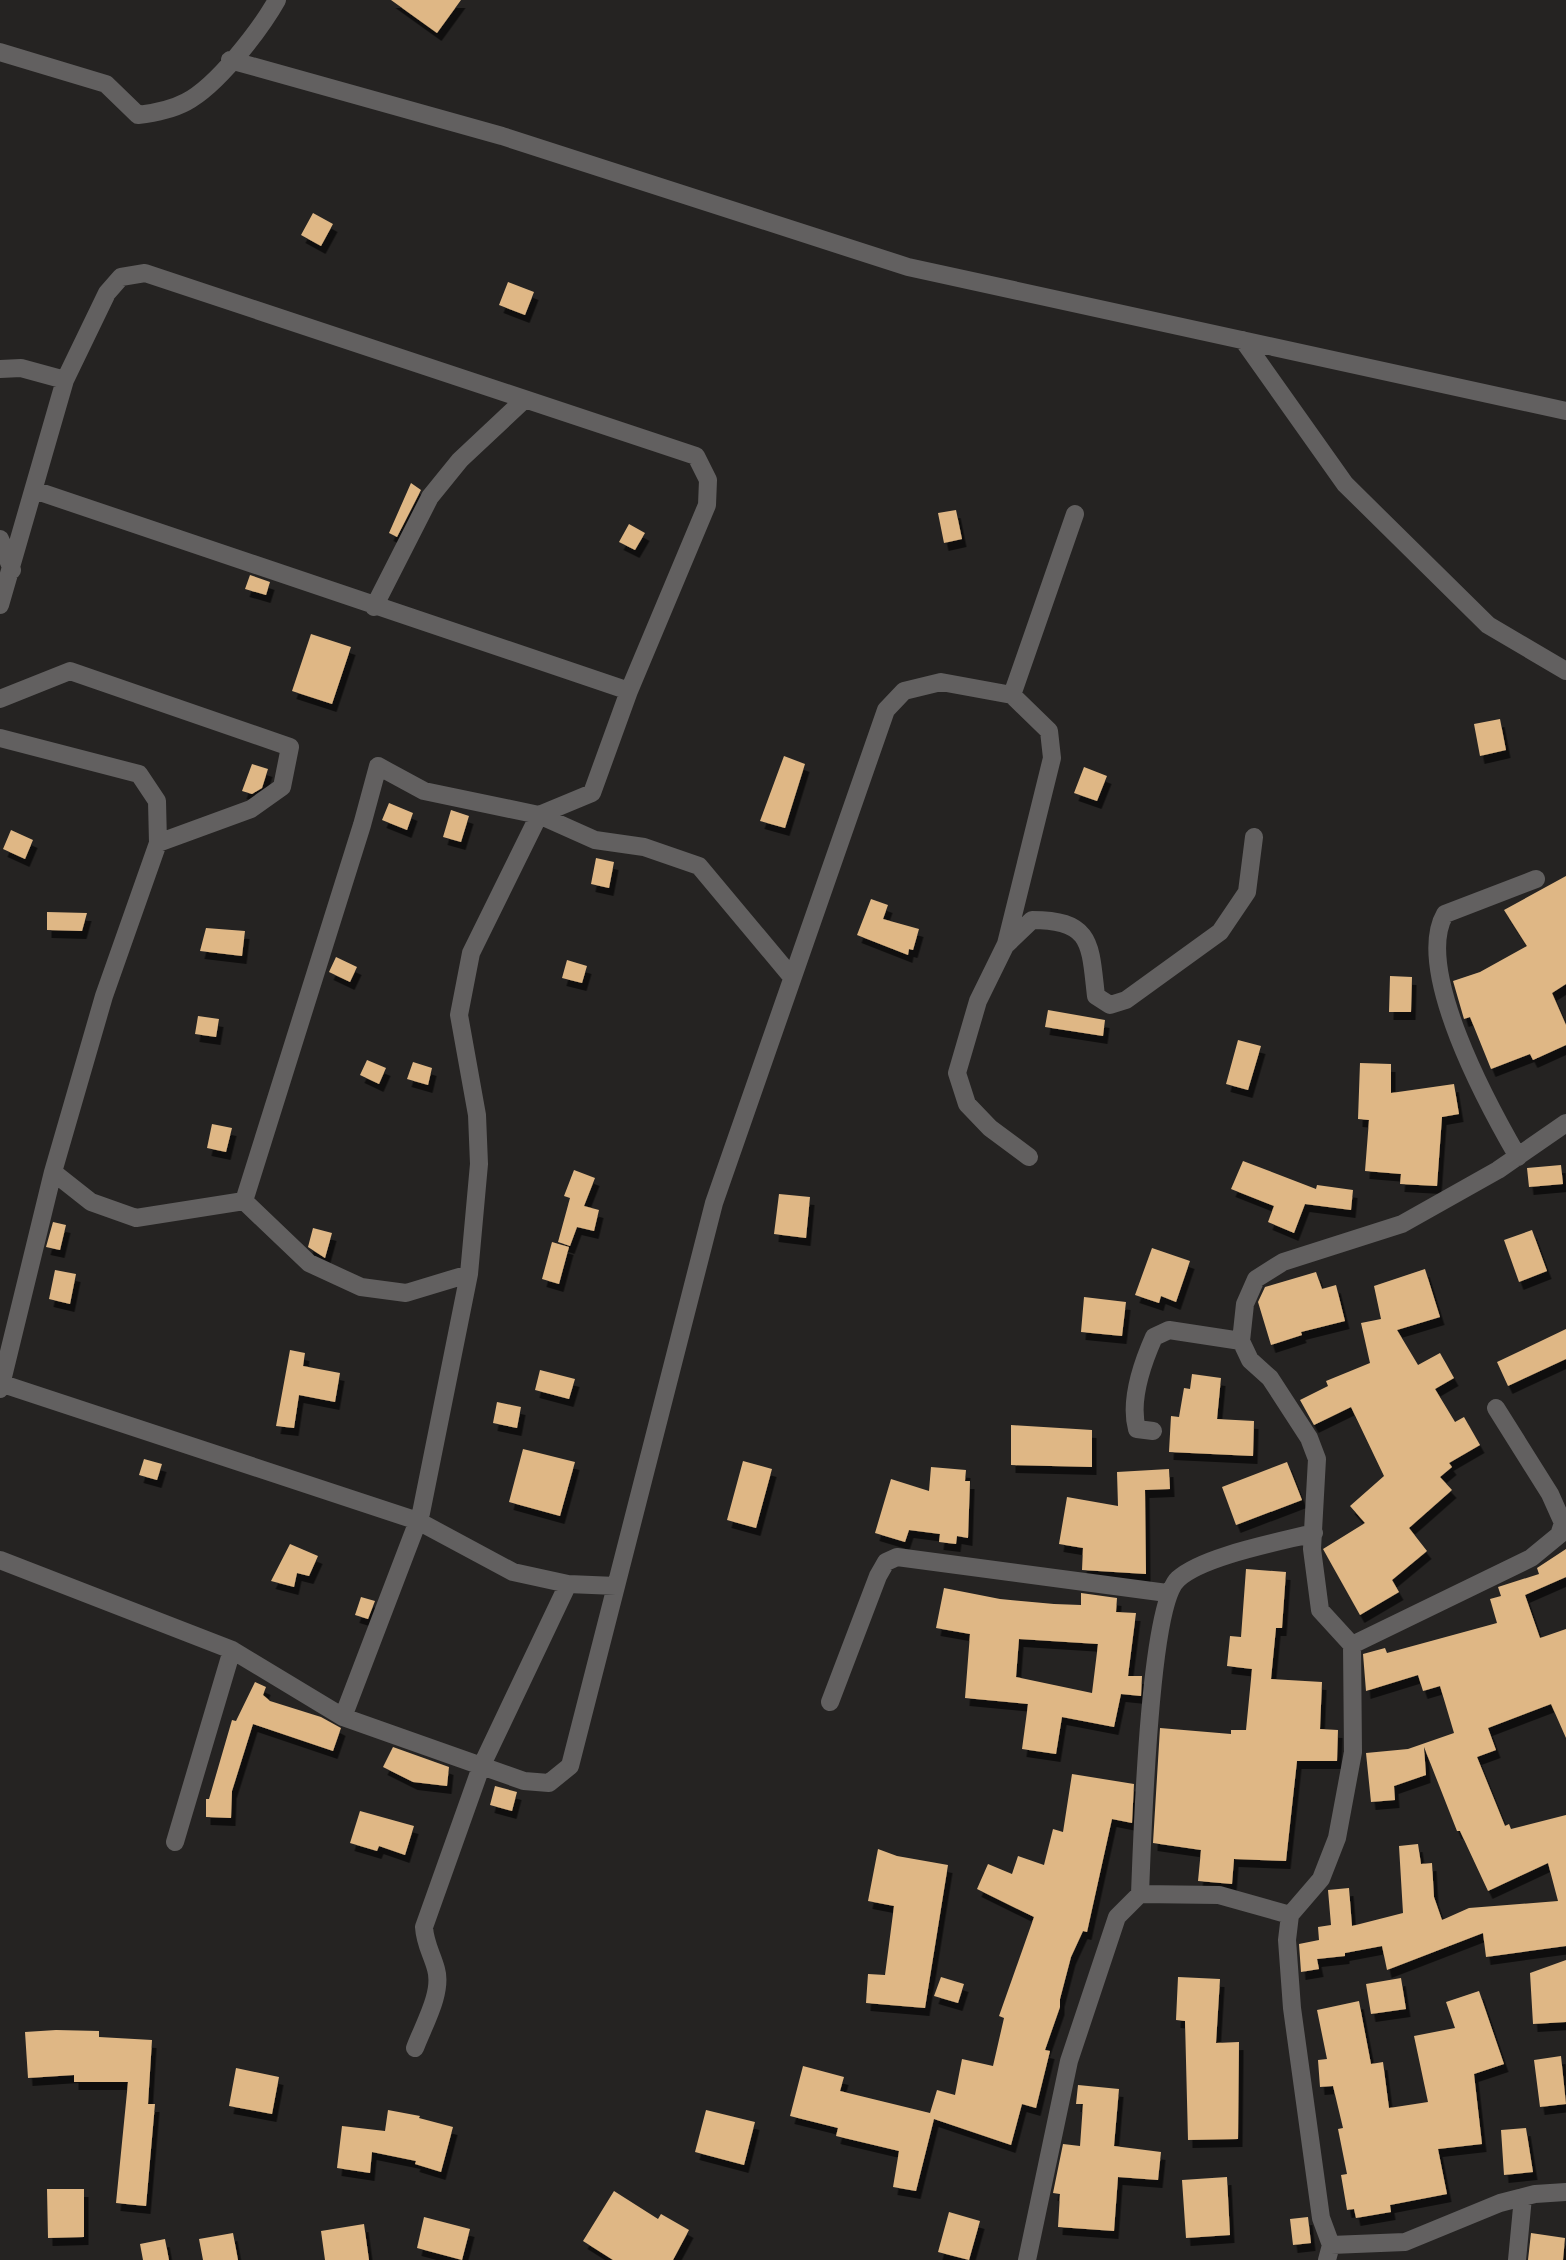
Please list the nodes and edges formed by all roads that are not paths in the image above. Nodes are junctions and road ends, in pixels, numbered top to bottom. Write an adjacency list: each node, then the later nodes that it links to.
1 (277, 0): 3 (street)
2 (0, 52): 3 (street)
3 (230, 60): 4 (street)
4 (1243, 340): 8 (street); 15 (street)
5 (0, 369): 6 (street)
6 (65, 380): 7 (street); 9 (street)
7 (524, 400): 14 (street); 16 (street)
8 (1566, 411)
9 (34, 490): 12 (street); 14 (street)
10 (1075, 514): 17 (street)
11 (0, 539): 12 (street)
12 (12, 570): 13 (street)
13 (0, 605)
14 (374, 607): 16 (street)
15 (1566, 671)
16 (629, 691): 20 (street)
17 (1012, 695): 24 (street); 25 (street)
18 (0, 699): 22 (street)
19 (0, 738): 22 (street)
20 (539, 815): 25 (street); 30 (street); 31 (street)
21 (1254, 837): 24 (street)
22 (158, 843): 29 (street)
23 (1536, 879): 28 (street)
24 (1006, 944): 27 (street)
25 (791, 976): 41 (street)
26 (1566, 1124): 28 (street)
27 (1029, 1157)
28 (1518, 1157): 32 (street)
29 (53, 1171): 30 (street); 33 (street)
30 (244, 1201): 31 (street)
31 (469, 1274): 36 (street)
32 (1241, 1341): 35 (street); 38 (street)
33 (1, 1385): 36 (street)
34 (1496, 1408): 37 (street)
35 (1153, 1431)
36 (418, 1521): 40 (street); 46 (street)
37 (1564, 1522): 43 (street)
38 (1314, 1533): 42 (street); 43 (street)
39 (0, 1560): 44 (street)
40 (568, 1584): 41 (street); 47 (street)
41 (616, 1586): 47 (street)
42 (1167, 1593): 45 (street); 49 (street)
43 (1352, 1645): 50 (street)
44 (232, 1650): 46 (street); 48 (street)
45 (830, 1702)
46 (343, 1717): 47 (street)
47 (481, 1767): 51 (street)
48 (175, 1842)
49 (1140, 1894): 50 (street); 55 (street)
50 (1290, 1915): 54 (street)
51 (415, 2048)
52 (1566, 2192): 53 (street)
53 (1523, 2197): 54 (street); 56 (street)
54 (1329, 2253)
55 (1027, 2260)
56 (1517, 2260)

